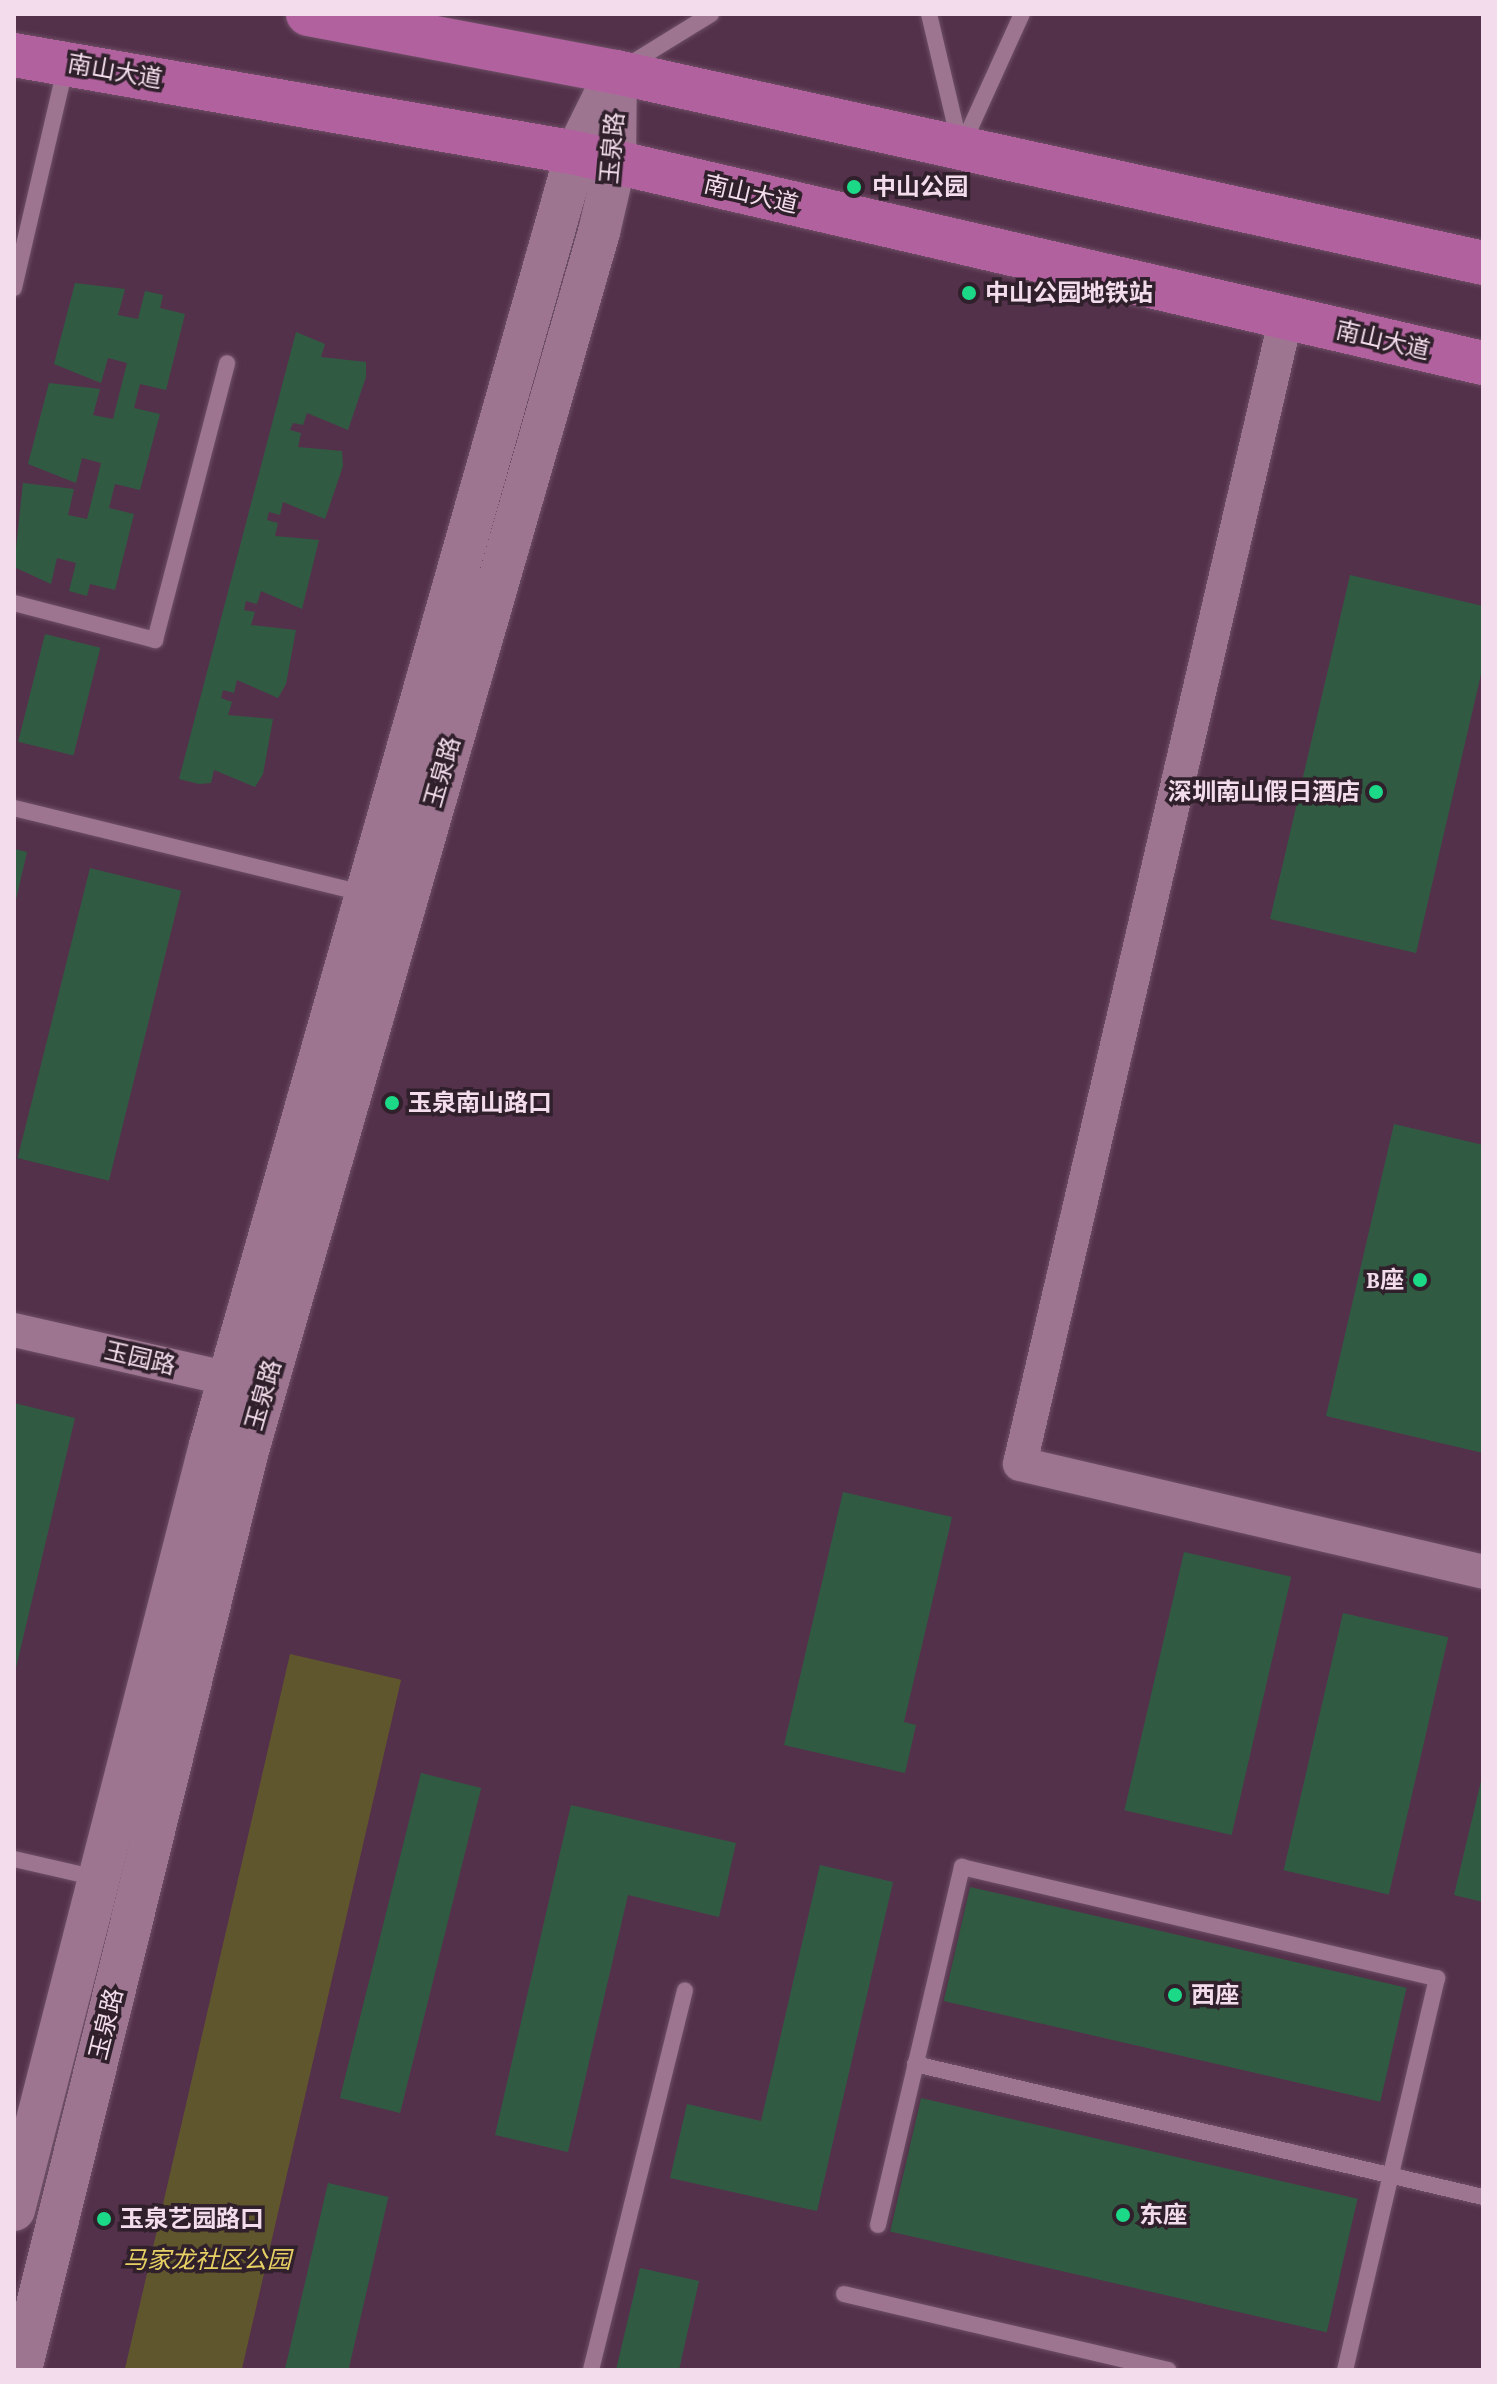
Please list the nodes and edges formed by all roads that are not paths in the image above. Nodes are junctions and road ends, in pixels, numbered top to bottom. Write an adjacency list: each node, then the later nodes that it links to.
1 (308, 14): 7 (main road)
2 (711, 14): 7 (lane)
3 (929, 14): 8 (lane)
4 (1022, 14): 8 (lane)
5 (14, 55): 6 (main road, 南山大道)
6 (67, 63): 9 (main road, 南山大道); 11 (lane)
7 (616, 72): 8 (main road); 9 (street, 玉泉路)
8 (961, 147): 10 (main road)
9 (596, 158): 12 (main road, 南山大道); 17 (street, 玉泉路)
10 (1483, 263)
11 (14, 288)
12 (1286, 317): 14 (main road, 南山大道); 20 (street)
13 (227, 363): 15 (lane)
14 (1483, 363)
15 (14, 603)
16 (14, 808): 17 (lane)
17 (386, 898): 19 (street, 玉泉路)
18 (14, 1330): 19 (street, 玉园路)
19 (247, 1383): 22 (street, 玉泉路); 30 (street, 玉泉路)
20 (1483, 1572)
21 (14, 1859): 22 (lane)
22 (99, 1879): 27 (street, 玉泉路)
23 (685, 1990): 31 (lane)
24 (915, 2064): 25 (lane); 25 (lane); 28 (lane)
25 (1390, 2175): 26 (lane); 33 (lane)
26 (1483, 2197)
27 (14, 2210)
28 (878, 2225)
29 (844, 2294): 32 (lane)
30 (21, 2370)
31 (591, 2370)
32 (1168, 2370)
33 (1345, 2370)

